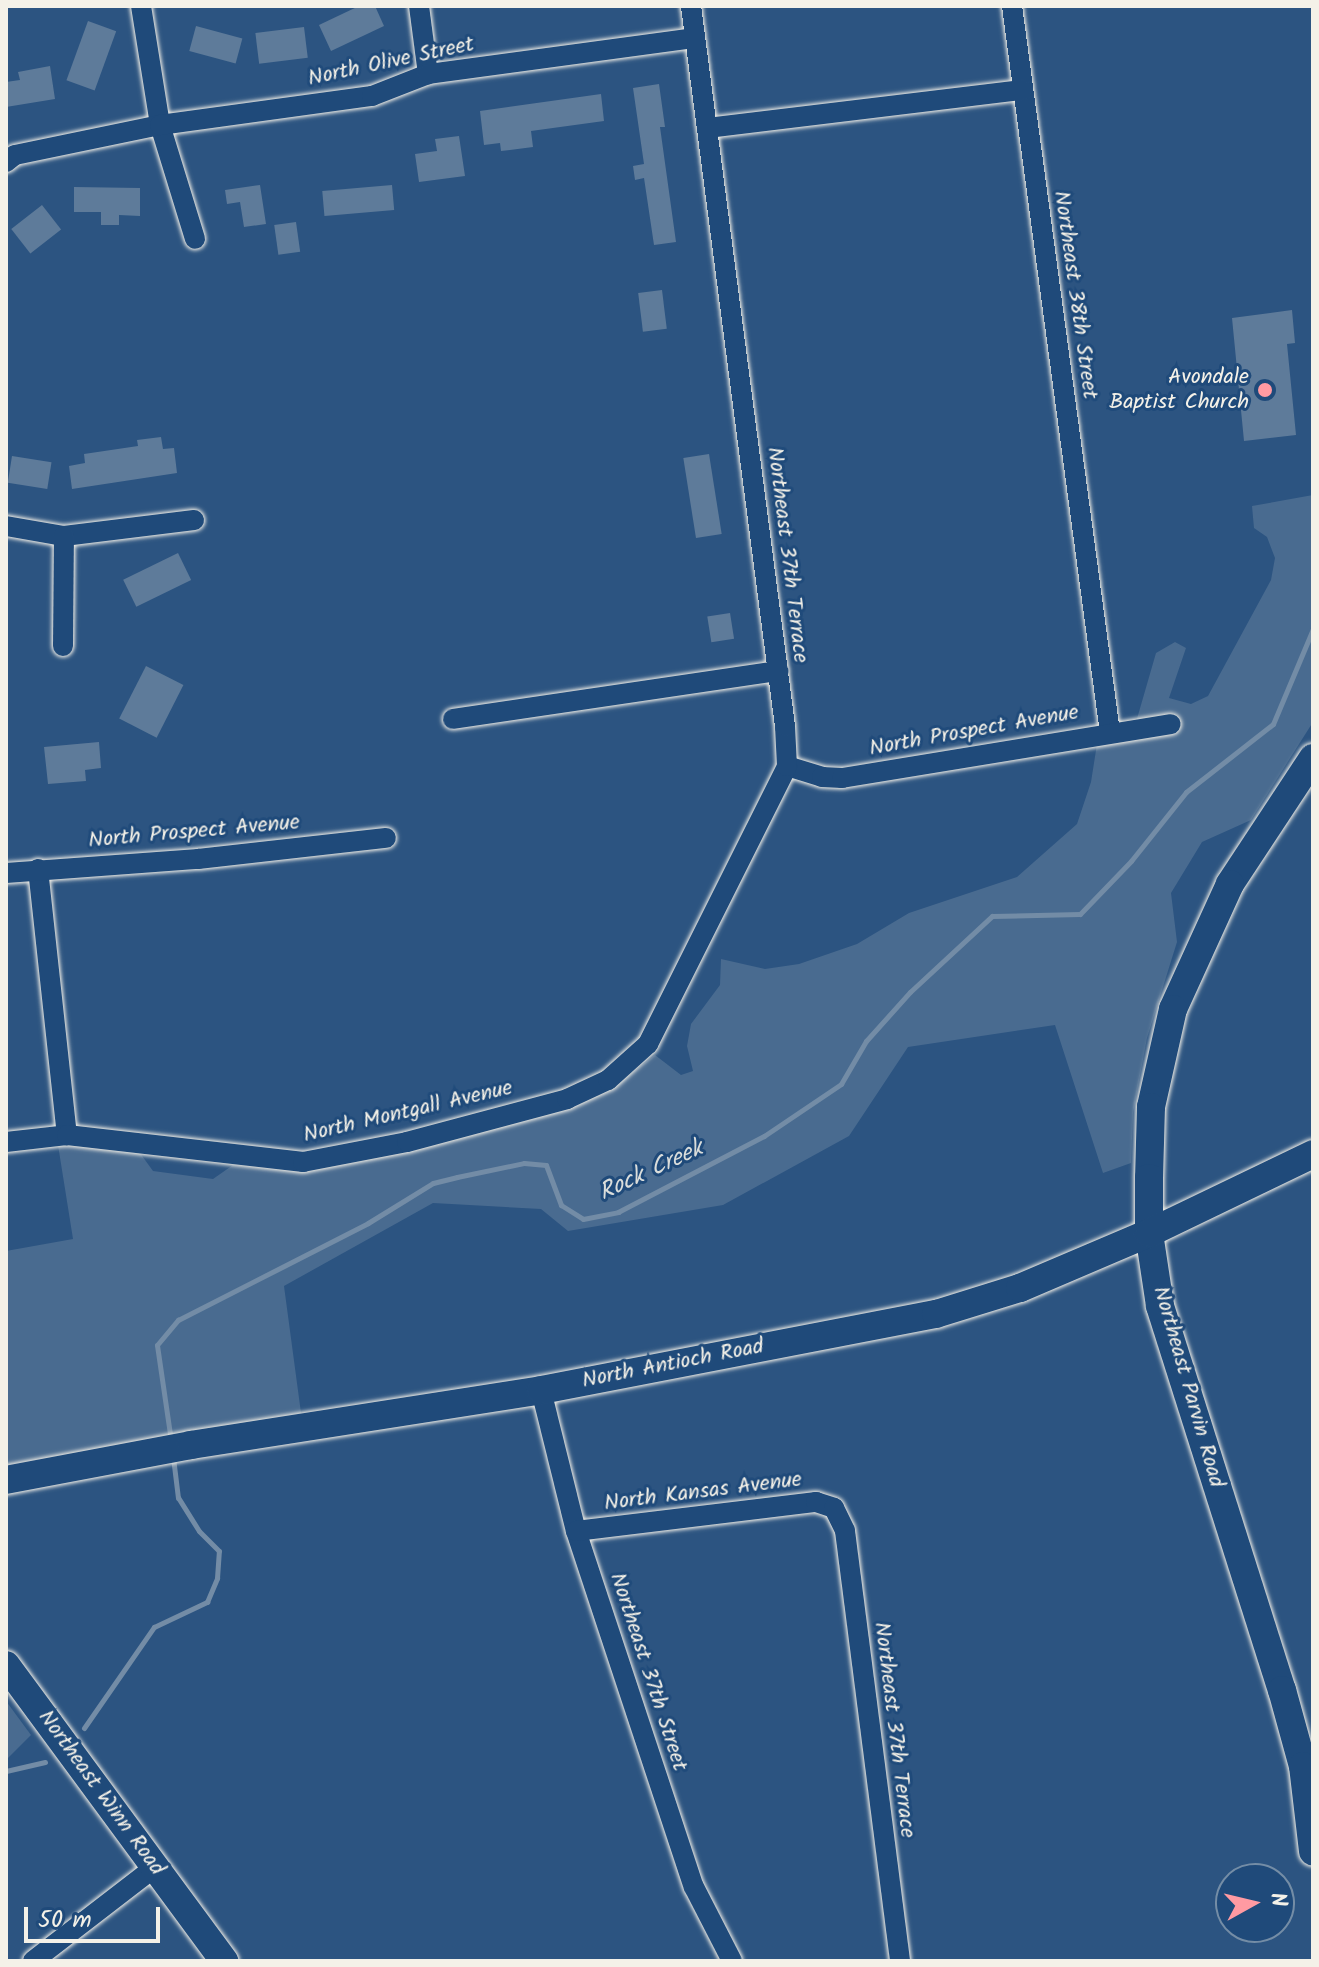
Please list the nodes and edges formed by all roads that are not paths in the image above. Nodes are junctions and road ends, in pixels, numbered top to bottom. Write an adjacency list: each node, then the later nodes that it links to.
1 (141, 6): 8 (street)
2 (419, 6): 6 (street)
3 (691, 6): 5 (street, Northeast 37th Terrace)
4 (1012, 6): 7 (street, Northeast 38th Street)
5 (695, 38): 6 (street, North Olive Street); 9 (street, Northeast 37th Terrace)
6 (428, 74): 8 (street, North Olive Street)
7 (1023, 90): 9 (street); 19 (street, Northeast 38th Street)
8 (160, 125): 10 (street, North Olive Street); 11 (street)
9 (707, 128): 16 (street, Northeast 37th Terrace)
10 (6, 162)
11 (195, 239)
12 (194, 520): 14 (street)
13 (6, 526): 14 (street)
14 (64, 536): 15 (street)
15 (63, 646)
16 (778, 671): 17 (street); 21 (street, Northeast 37th Terrace)
17 (453, 719)
18 (1171, 724): 19 (street, North Prospect Avenue)
19 (1110, 733): 21 (street, North Prospect Avenue)
20 (1313, 758): 28 (street, Northeast Parvin Road)
21 (787, 766): 25 (street, North Montgall Avenue)
22 (386, 838): 23 (street, North Prospect Avenue)
23 (38, 869): 24 (street, North Prospect Avenue); 25 (street)
24 (6, 873)
25 (67, 1135): 26 (street, North Montgall Avenue)
26 (6, 1142)
27 (1313, 1154): 28 (street, North Antioch Road)
28 (1149, 1233): 29 (street, North Antioch Road); 34 (street, Northeast Parvin Road)
29 (541, 1390): 30 (street, North Antioch Road); 32 (street, Northeast 37th Street)
30 (6, 1480)
31 (834, 1508): 32 (street, North Kansas Avenue); 39 (street, Northeast 37th Terrace)
32 (576, 1531): 38 (street, Northeast 37th Street)
33 (6, 1665): 35 (street, Northeast Winn Road)
34 (1313, 1851)
35 (155, 1867): 36 (street); 37 (street, Northeast Winn Road)
36 (33, 1961)
37 (224, 1961)
38 (732, 1961)
39 (900, 1961)

